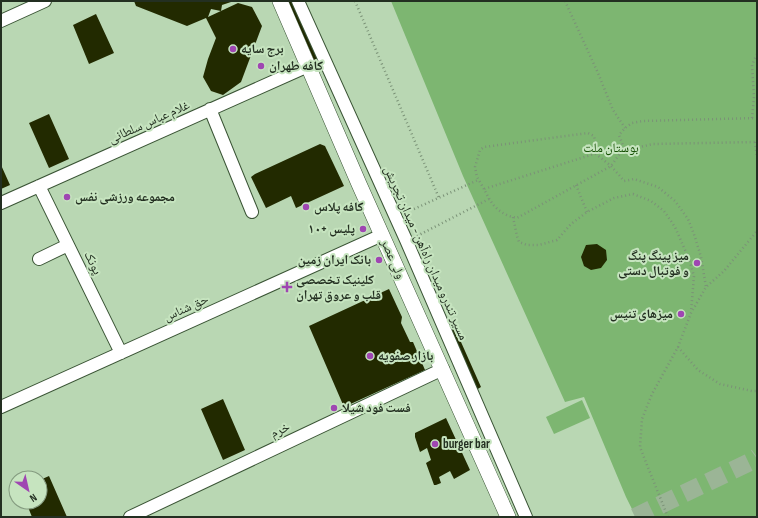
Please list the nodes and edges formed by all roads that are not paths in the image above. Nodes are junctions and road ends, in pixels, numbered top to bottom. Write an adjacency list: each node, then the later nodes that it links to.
1 (45, 1): 4 (street)
2 (280, 1): 5 (main road, ولی عصر)
3 (298, 1): 18 (street, مسیر تندرو میدان راه‌آهن - میدان تجریش)
4 (1, 21)
5 (308, 66): 6 (street, غلام عباس سلطانی); 10 (main road, ولی عصر)
6 (210, 109): 7 (street, غلام عباس سلطانی); 9 (street)
7 (39, 186): 8 (street, غلام عباس سلطانی); 11 (street, پونک)
8 (1, 203)
9 (252, 212)
10 (382, 235): 13 (street, حق شناس); 14 (main road, ولی عصر)
11 (68, 245): 12 (street); 13 (street, پونک)
12 (39, 259)
13 (121, 353): 15 (street, حق شناس)
14 (442, 369): 16 (street, خرم); 17 (main road, ولی عصر)
15 (1, 407)
16 (130, 517)
17 (508, 517)
18 (526, 517)

